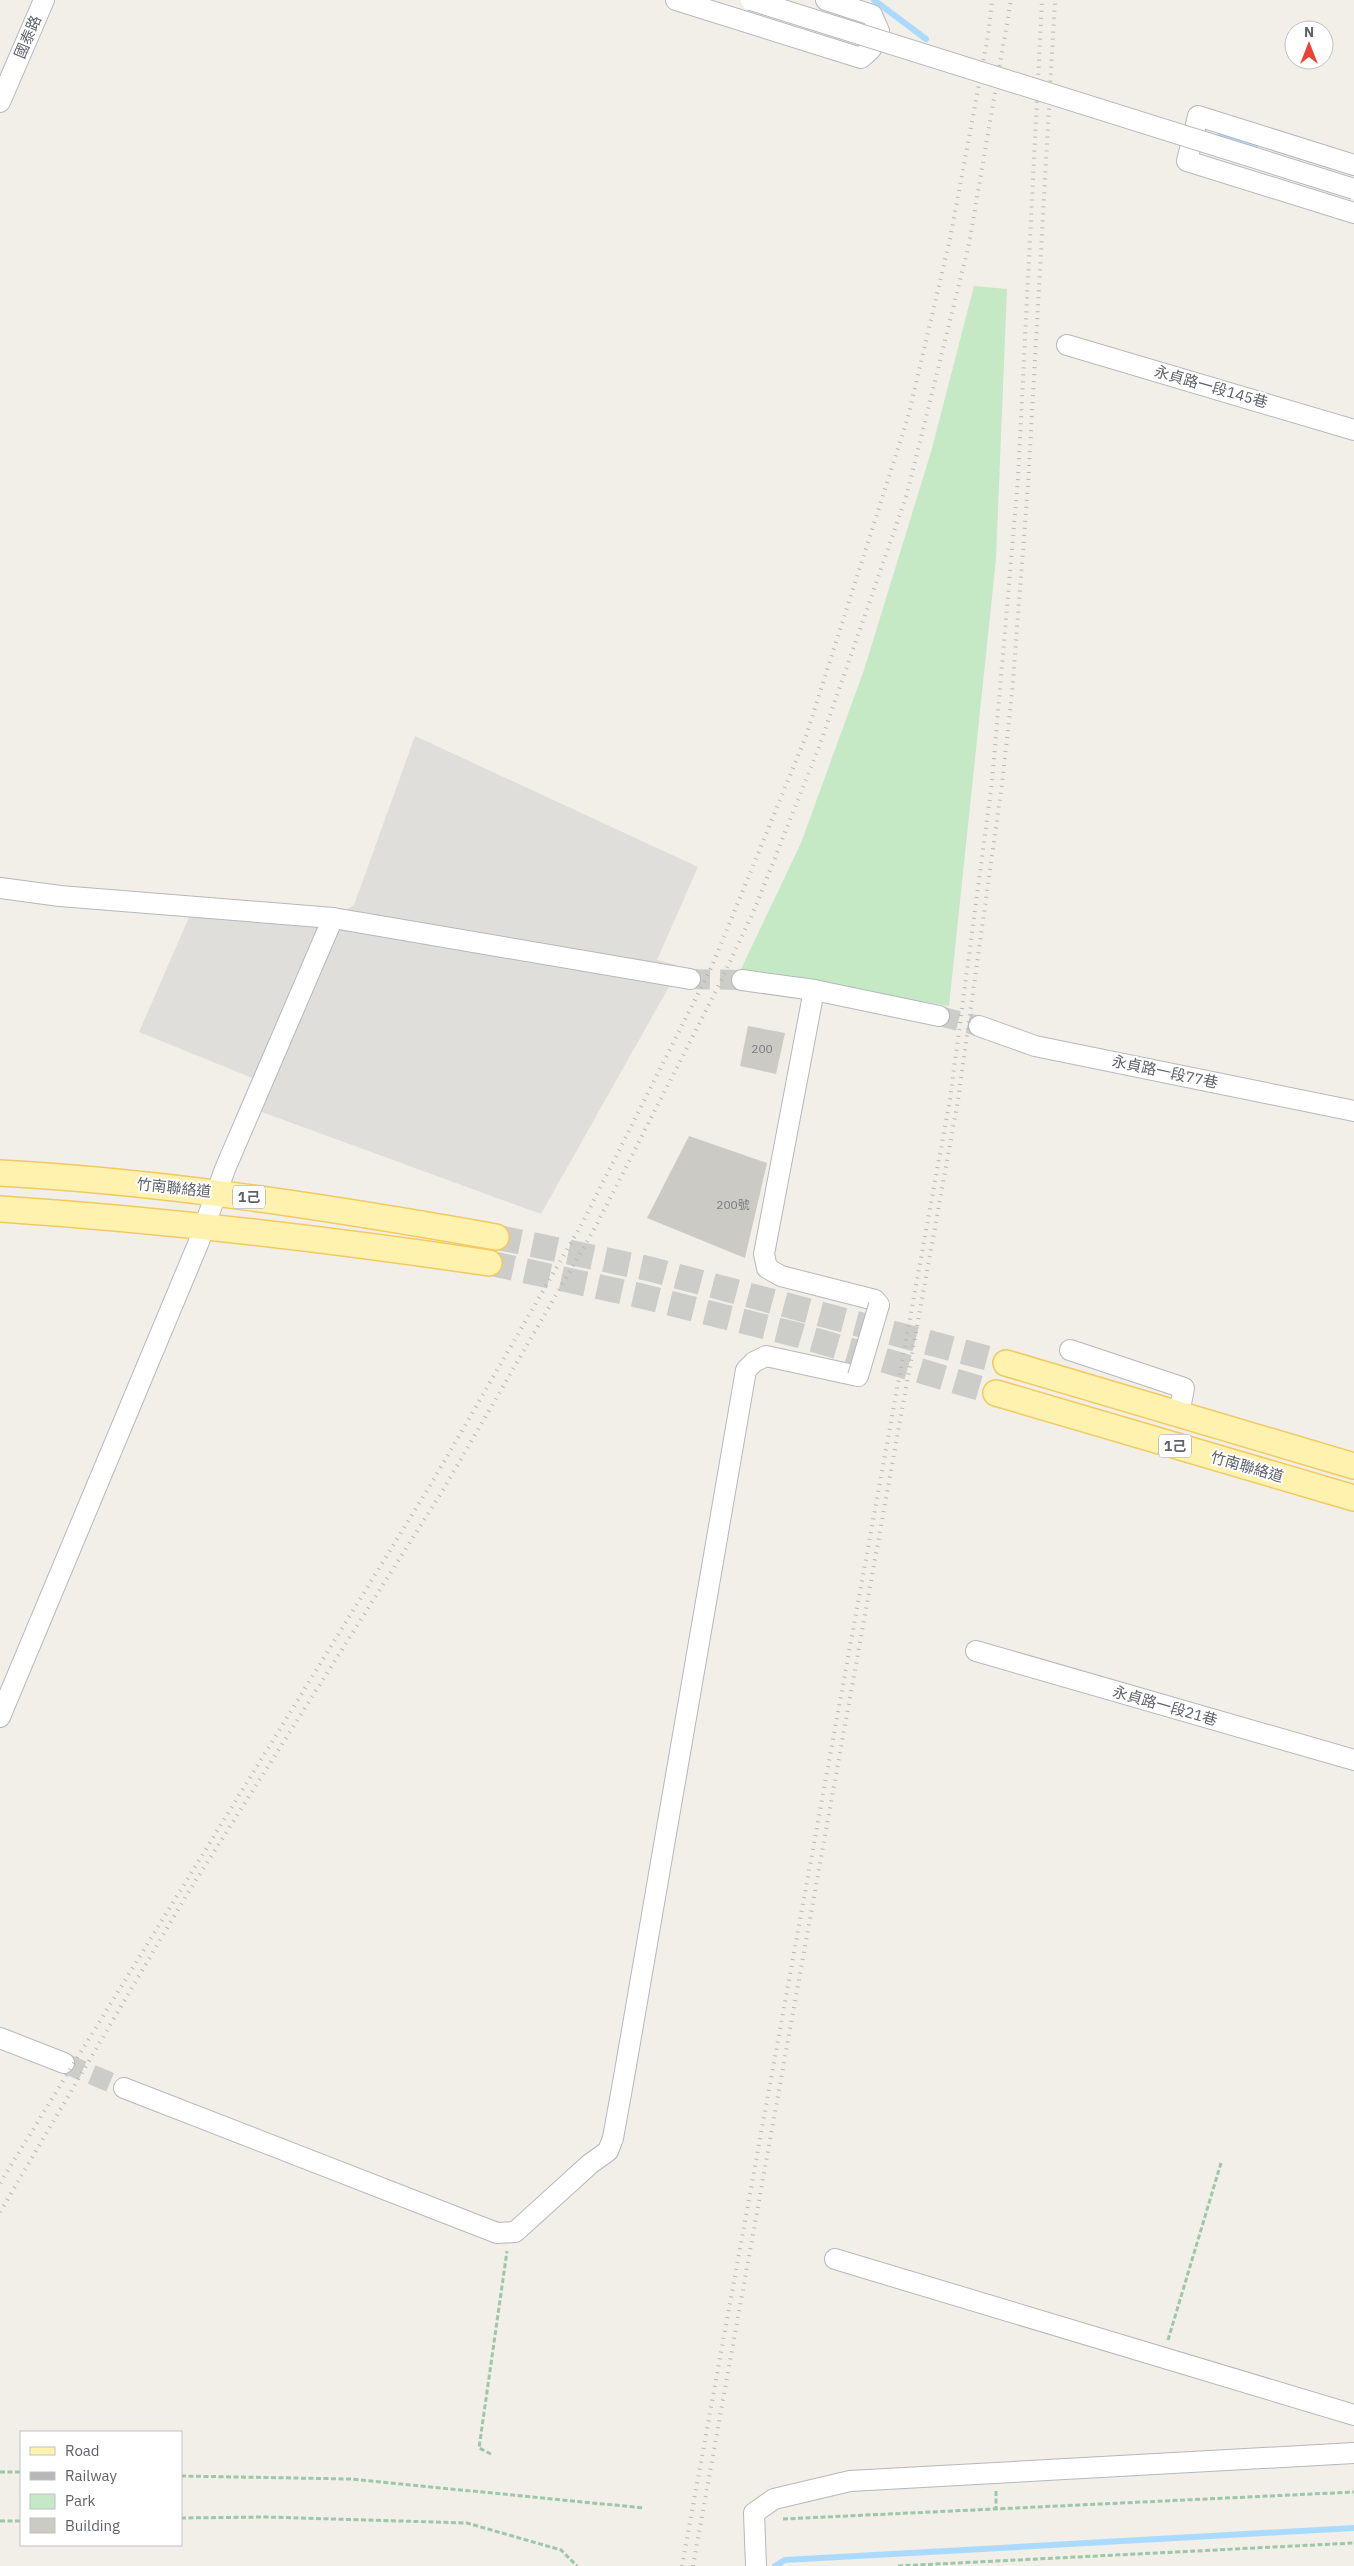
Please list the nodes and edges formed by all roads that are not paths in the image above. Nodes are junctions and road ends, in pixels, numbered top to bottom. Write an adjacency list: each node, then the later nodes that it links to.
1 (44, 0): 5 (street, 國泰路)
2 (676, 0): 4 (street)
3 (751, 0): 7 (street, bridge)
4 (826, 0)
5 (0, 102)
6 (1354, 165): 8 (street)
7 (1354, 189)
8 (1354, 213)
9 (1067, 345): 10 (street, 永貞路一段145巷)
10 (1354, 430)
11 (0, 888): 12 (street)
12 (333, 918): 13 (street); 20 (street)
13 (690, 979)
14 (742, 980): 15 (street)
15 (814, 990): 16 (street); 36 (street, bridge)
16 (938, 1016)
17 (979, 1026): 18 (street, 永貞路一段77巷)
18 (1354, 1111)
19 (0, 1173): 20 (main road, 竹南聯絡道 / 1己)
20 (216, 1193): 22 (street); 23 (main road, 竹南聯絡道 / 1己)
21 (0, 1209): 22 (main road, 1己)
22 (205, 1226): 24 (main road, 1己); 32 (street)
23 (496, 1237)
24 (490, 1263)
25 (1070, 1350): 28 (street)
26 (1006, 1363): 28 (main road, 竹南聯絡道 / 1己)
27 (996, 1393): 30 (main road, 竹南聯絡道 / 1己)
28 (1179, 1414): 29 (main road, 竹南聯絡道 / 1己)
29 (1354, 1466)
30 (1354, 1498)
31 (976, 1651): 33 (street, 永貞路一段21巷)
32 (0, 1718)
33 (1354, 1760)
34 (0, 2038): 35 (street)
35 (64, 2063)
36 (124, 2088)
37 (835, 2259): 38 (street)
38 (1354, 2414)
39 (1354, 2453): 40 (street)
40 (756, 2566)

